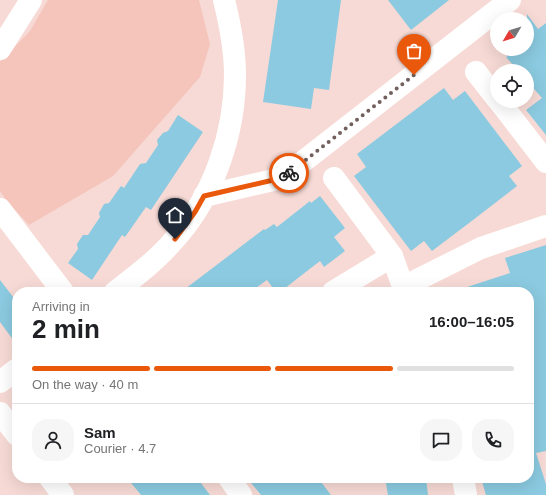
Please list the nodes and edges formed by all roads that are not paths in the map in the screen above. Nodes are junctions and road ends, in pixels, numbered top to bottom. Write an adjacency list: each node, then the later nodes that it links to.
1 (31, 0): 4 (street)
2 (224, 0): 10 (street)
3 (510, 0): 10 (street)
4 (0, 49)
5 (476, 72): 6 (street)
6 (490, 90)
7 (504, 108): 8 (street)
8 (546, 162)
9 (334, 178): 13 (street)
10 (204, 196): 15 (street)
11 (0, 209): 14 (street)
12 (546, 226): 18 (street)
13 (392, 256): 16 (street); 17 (street)
14 (59, 287)
15 (121, 287)
16 (341, 287)
17 (403, 287)
18 (408, 287)
19 (12, 373): 20 (street)
20 (0, 382)
21 (0, 413): 22 (street)
22 (12, 429)
23 (54, 483): 26 (street)
24 (233, 483): 27 (street)
25 (464, 483): 28 (street)
26 (63, 495)
27 (241, 495)
28 (466, 495)

